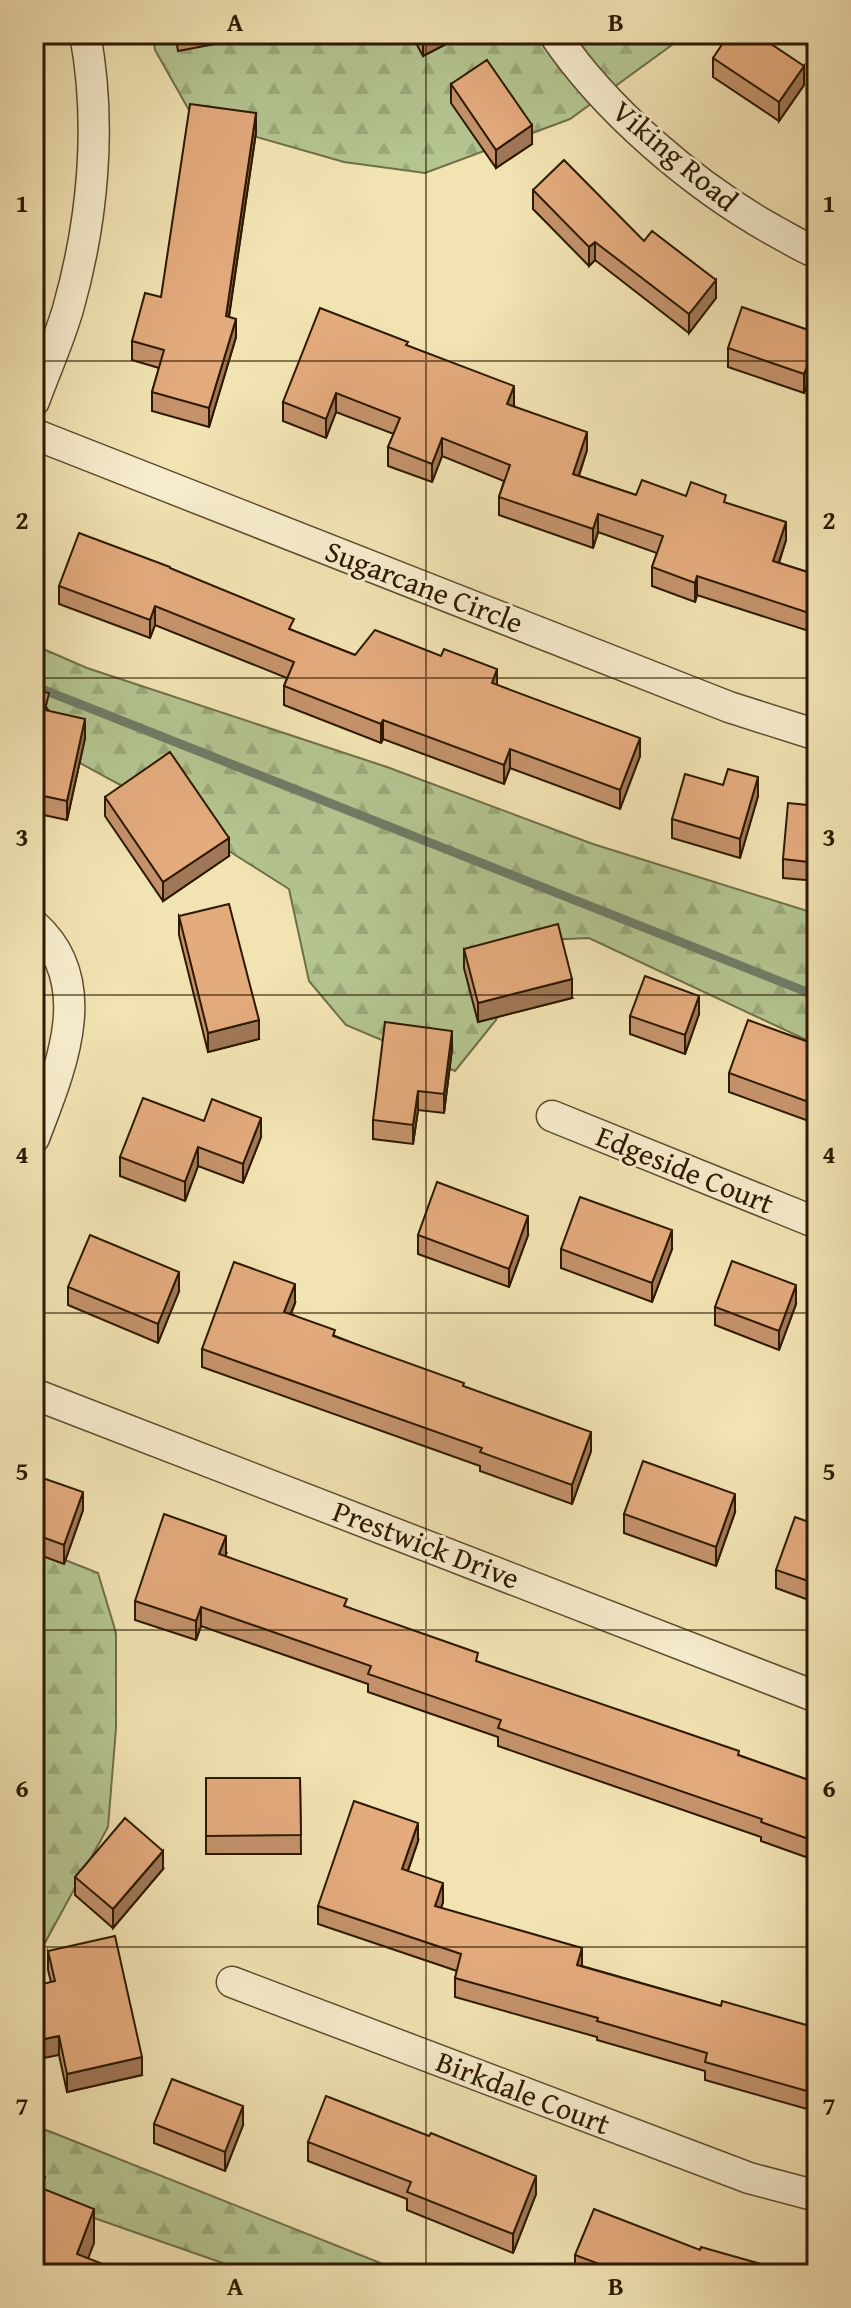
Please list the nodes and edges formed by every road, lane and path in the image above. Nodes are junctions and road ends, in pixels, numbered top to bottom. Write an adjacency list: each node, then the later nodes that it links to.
1 (85, 34): 4 (street)
2 (554, 34): 3 (street, Viking Road)
3 (815, 244)
4 (34, 401)
5 (34, 434): 6 (street, Sugarcane Circle)
6 (817, 735)
7 (34, 925): 9 (street)
8 (552, 1116): 10 (street, Edgeside Court)
9 (34, 1138)
10 (817, 1223)
11 (34, 1394): 12 (street, Prestwick Drive)
12 (817, 1697)
13 (232, 1982): 14 (street, Birkdale Court)
14 (817, 2196)

